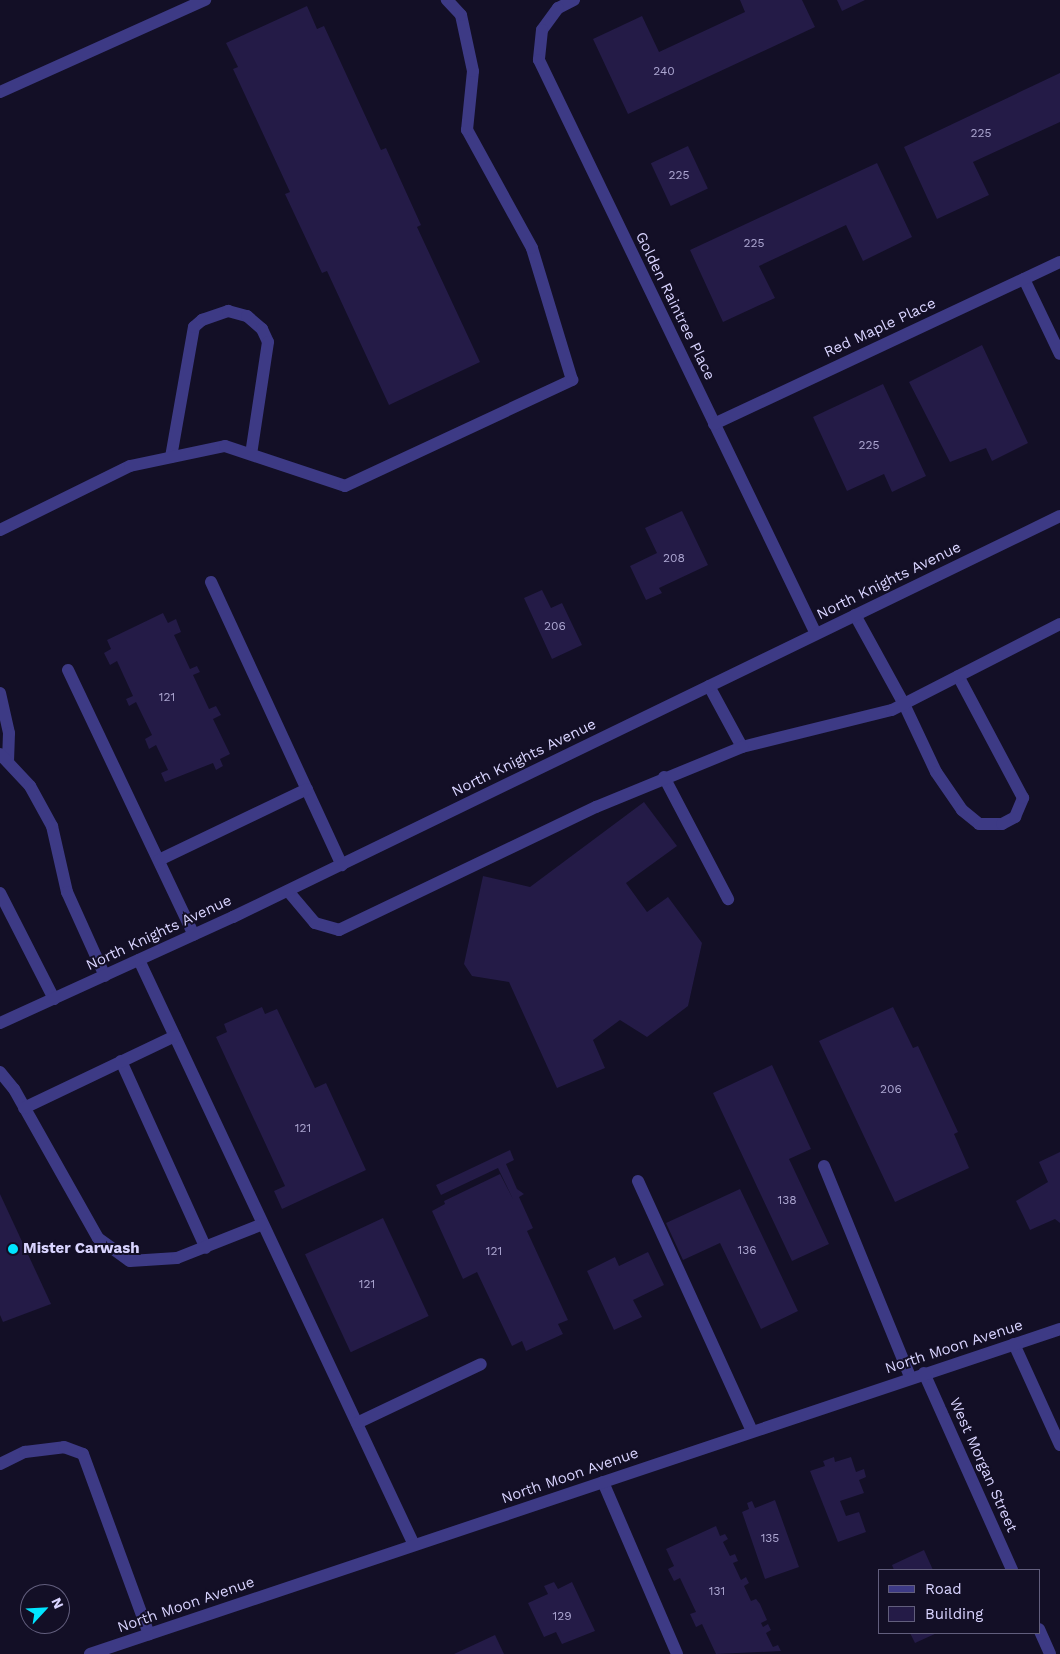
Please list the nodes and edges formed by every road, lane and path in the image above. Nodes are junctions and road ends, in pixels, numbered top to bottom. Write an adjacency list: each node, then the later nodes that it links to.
1 (205, 0): 4 (street)
2 (447, 0): 9 (street)
3 (574, 0): 8 (street, Golden Raintree Place)
4 (0, 92)
5 (1060, 262): 6 (street, Red Maple Place)
6 (1024, 278): 7 (street); 8 (street, Red Maple Place)
7 (1060, 354)
8 (714, 424): 16 (street, Golden Raintree Place)
9 (251, 454): 10 (street); 10 (street)
10 (171, 457): 12 (street)
11 (1060, 516): 14 (street, North Knights Avenue)
12 (0, 530)
13 (211, 582): 25 (street)
14 (855, 615): 16 (street, North Knights Avenue); 21 (street)
15 (1060, 624): 18 (street)
16 (816, 634): 19 (street, North Knights Avenue)
17 (68, 670): 26 (street)
18 (958, 676): 21 (street); 21 (street)
19 (709, 686): 22 (street); 27 (street, North Knights Avenue)
20 (0, 693): 23 (street)
21 (904, 704): 22 (street)
22 (742, 747): 24 (street)
23 (4, 758): 33 (street)
24 (664, 777): 28 (street); 30 (street)
25 (307, 789): 26 (street); 27 (street)
26 (159, 860): 31 (street)
27 (342, 865): 28 (street, North Knights Avenue)
28 (288, 891): 31 (street, North Knights Avenue)
29 (0, 894): 34 (street)
30 (728, 899)
31 (194, 935): 32 (street, North Knights Avenue)
32 (139, 960): 33 (street, North Knights Avenue); 36 (street)
33 (105, 976): 34 (street, North Knights Avenue)
34 (54, 999): 35 (street, North Knights Avenue)
35 (0, 1023)
36 (175, 1036): 37 (street); 42 (street)
37 (121, 1061): 39 (street); 43 (street)
38 (0, 1072): 39 (street)
39 (24, 1108): 43 (street)
40 (824, 1166): 48 (street)
41 (638, 1181): 50 (street)
42 (263, 1224): 43 (street); 49 (street)
43 (206, 1248)
44 (1060, 1330): 45 (street, North Moon Avenue)
45 (1014, 1344): 47 (street, North Moon Avenue); 51 (street)
46 (481, 1364): 49 (street)
47 (924, 1373): 48 (street, North Moon Avenue); 55 (street, West Morgan Street)
48 (910, 1377): 50 (street, North Moon Avenue)
49 (356, 1422): 54 (street)
50 (752, 1431): 53 (street, North Moon Avenue)
51 (1060, 1446)
52 (0, 1464): 57 (street)
53 (603, 1482): 54 (street, North Moon Avenue); 59 (street)
54 (414, 1545): 57 (street, North Moon Avenue)
55 (1012, 1569)
56 (1040, 1632): 60 (street)
57 (149, 1634): 58 (street, North Moon Avenue)
58 (90, 1654)
59 (678, 1654)
60 (1050, 1654)

